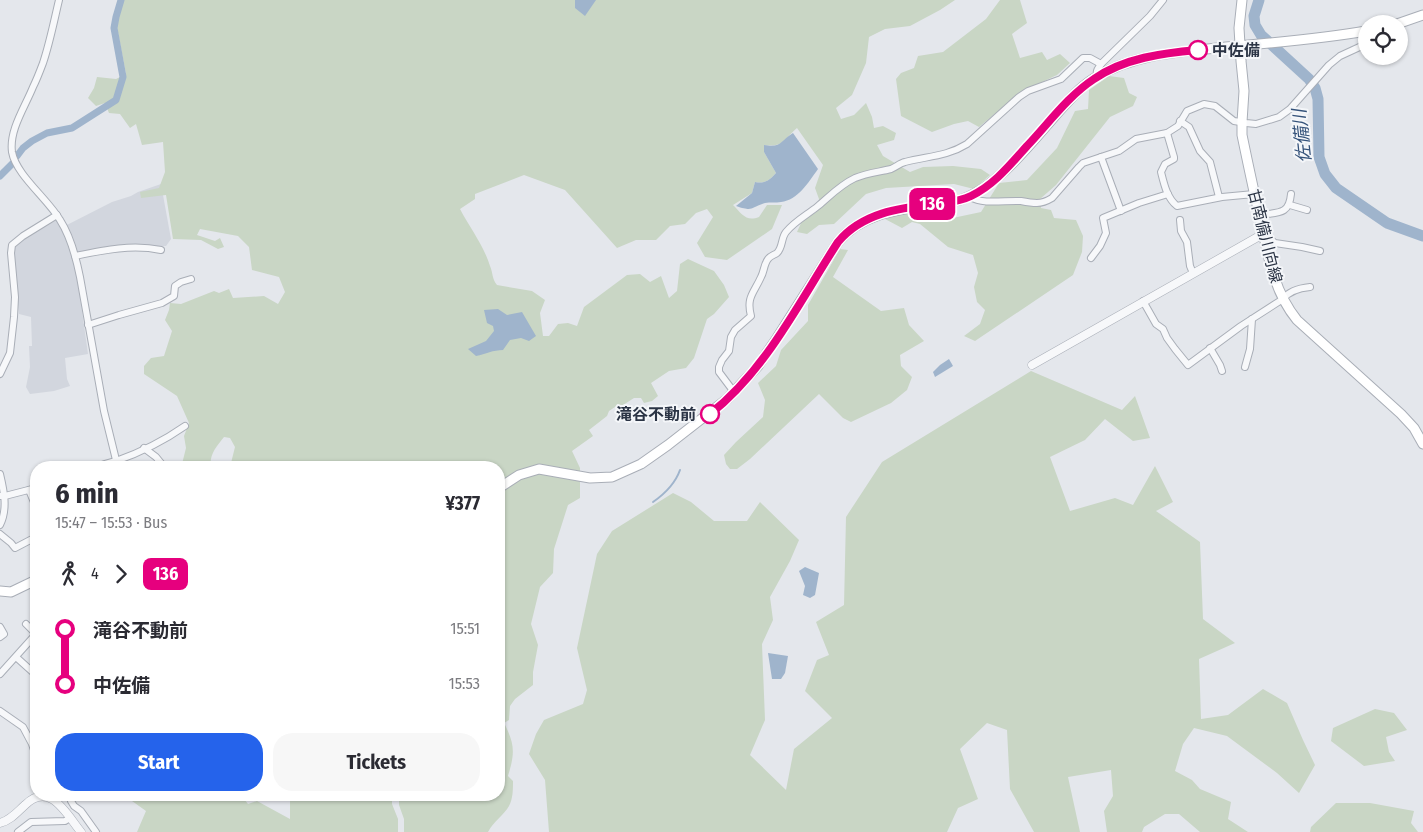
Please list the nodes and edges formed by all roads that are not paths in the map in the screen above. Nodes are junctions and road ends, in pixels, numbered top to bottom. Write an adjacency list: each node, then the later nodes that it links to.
1 (59, 0): 23 (street)
2 (1163, 0): 9 (street)
3 (1242, 0): 7 (main road, 甘南備川向線)
4 (1423, 15): 5 (main road)
5 (1408, 20)
6 (1358, 32): 7 (main road)
7 (1240, 46): 10 (main road); 12 (main road, 甘南備川向線)
8 (1358, 48): 12 (street)
9 (1101, 64): 10 (street); 45 (street)
10 (1098, 76): 18 (main road)
11 (1180, 121): 12 (street); 13 (street); 19 (street)
12 (1242, 122): 16 (main road, 甘南備川向線)
13 (1167, 132): 14 (street); 15 (street)
14 (1101, 157): 18 (street); 22 (street)
15 (1168, 194): 19 (street); 22 (street)
16 (1254, 194): 19 (street); 24 (main road, 甘南備川向線)
17 (1291, 194): 20 (street)
18 (970, 197): 45 (main road)
19 (1219, 197)
20 (1290, 205): 21 (street); 24 (street)
21 (1307, 210)
22 (1121, 211): 30 (street)
23 (57, 215): 29 (street); 39 (street)
24 (1259, 215): 26 (main road, 甘南備川向線)
25 (1180, 220): 31 (street)
26 (1263, 234): 28 (street); 31 (street); 34 (main road, 甘南備川向線)
27 (161, 250): 29 (street)
28 (1320, 251)
29 (75, 256): 37 (street)
30 (1091, 258)
31 (1193, 273): 35 (street)
32 (191, 278): 37 (street)
33 (1310, 287): 34 (street)
34 (1283, 299): 36 (street); 47 (main road, 甘南備川向線)
35 (1143, 301): 38 (street); 41 (street)
36 (1252, 318): 38 (street); 42 (street)
37 (88, 325): 49 (street)
38 (1210, 348): 43 (street)
39 (8, 358): 40 (street); 44 (street)
40 (0, 359)
41 (1032, 365)
42 (1245, 367)
43 (1222, 371)
44 (0, 374)
45 (734, 392): 53 (main road)
46 (186, 426): 48 (street)
47 (1423, 444)
48 (144, 448): 50 (street); 51 (street)
49 (116, 461)
50 (122, 461)
51 (159, 461)
52 (0, 474): 55 (street)
53 (505, 485)
54 (29, 490): 55 (street)
55 (2, 496): 56 (street)
56 (0, 525)
57 (0, 534): 58 (street)
58 (30, 540)
59 (30, 583): 60 (main road)
60 (0, 591)
61 (26, 624): 63 (street)
62 (0, 627): 64 (street)
63 (30, 628)
64 (0, 637)
65 (30, 641): 66 (street)
66 (16, 657): 67 (street); 68 (street)
67 (30, 670)
68 (0, 674)
69 (0, 711): 70 (street)
70 (30, 740)
71 (30, 801): 75 (street)
72 (56, 801): 74 (street)
73 (71, 801): 78 (street)
74 (70, 818): 76 (street); 77 (street)
75 (0, 823)
76 (18, 832)
77 (82, 832)
78 (96, 832)

